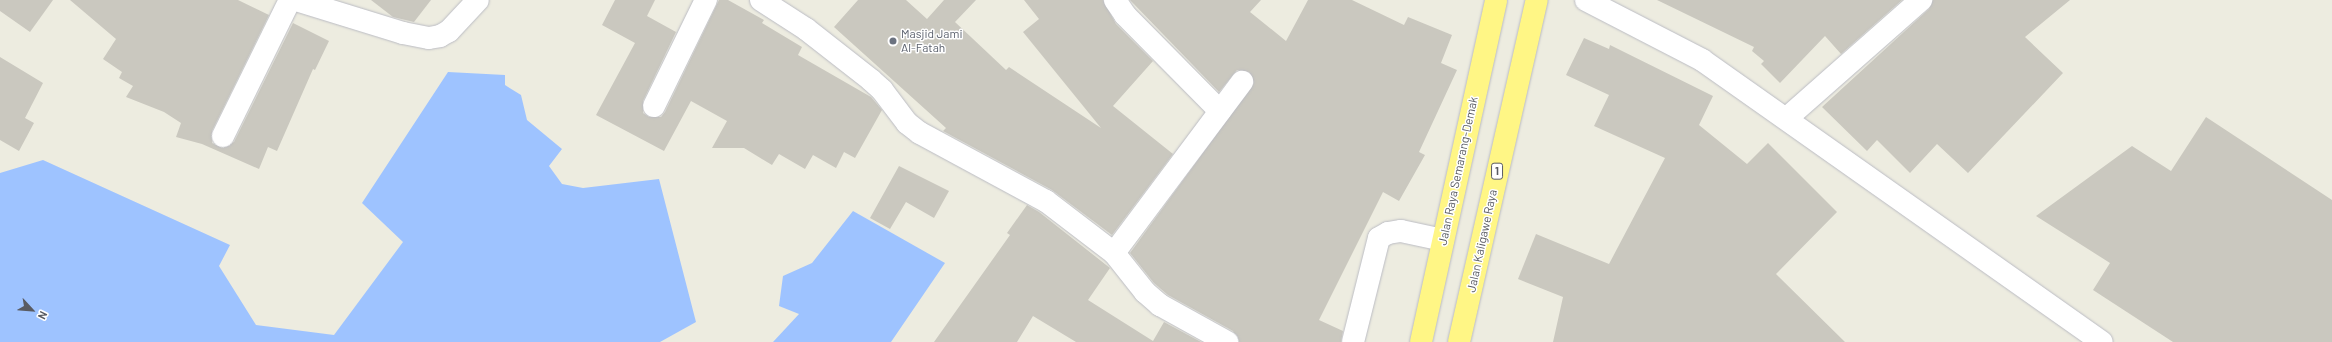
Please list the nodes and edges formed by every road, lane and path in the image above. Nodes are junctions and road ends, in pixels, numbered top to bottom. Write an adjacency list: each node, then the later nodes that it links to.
1 (290, 0): 15 (street)
2 (296, 0): 3 (street)
3 (478, 0)
4 (706, 0): 12 (street)
5 (761, 0): 17 (street)
6 (1115, 0): 13 (street)
7 (1536, 0): 22 (highway, Jalan Kaligawe Raya / 1)
8 (1586, 0): 14 (street)
9 (1921, 0): 14 (street)
10 (1491, 1): 16 (highway, Jalan Raya Semarang-Demak)
11 (1242, 82): 13 (street)
12 (654, 106)
13 (1220, 111): 17 (street)
14 (1787, 118): 18 (street)
15 (223, 136)
16 (1443, 240): 20 (street); 21 (highway, Jalan Raya Semarang-Demak)
17 (1114, 253): 19 (street)
18 (2098, 341)
19 (1227, 342)
20 (1354, 342)
21 (1421, 342)
22 (1459, 342)

